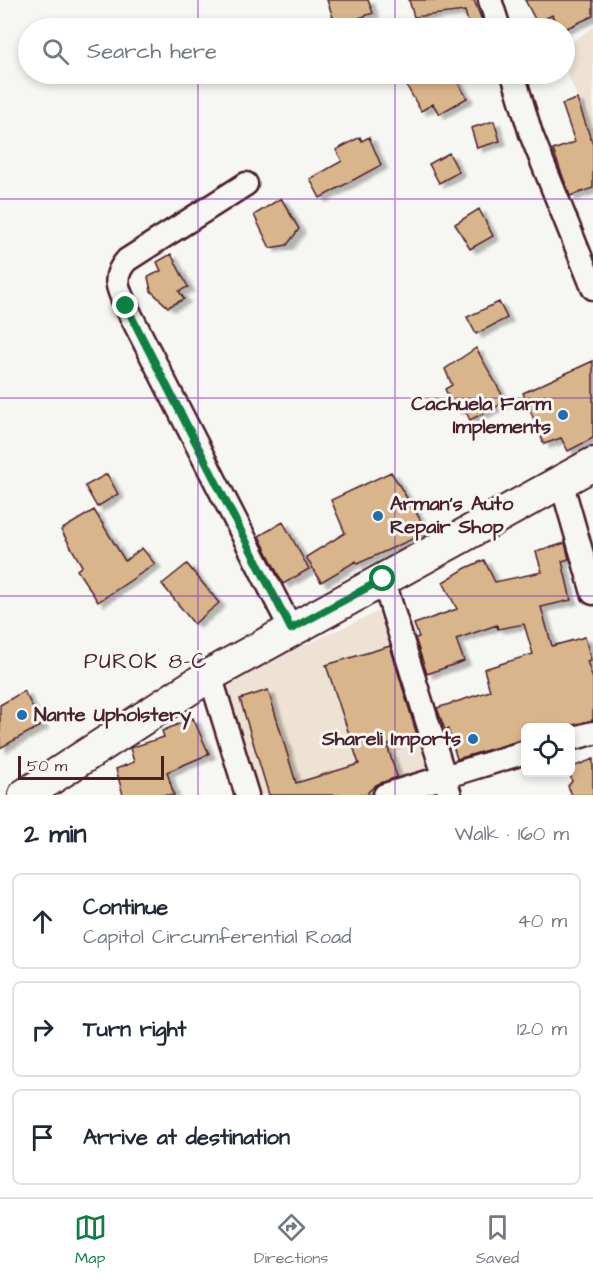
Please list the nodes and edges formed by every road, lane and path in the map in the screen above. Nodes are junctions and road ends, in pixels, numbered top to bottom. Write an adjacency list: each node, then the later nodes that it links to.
1 (490, 0): 2 (street)
2 (496, 18)
3 (516, 84): 5 (street)
4 (246, 184): 10 (street)
5 (593, 288)
6 (593, 464): 7 (main road)
7 (561, 481): 8 (main road); 9 (street)
8 (383, 579): 10 (main road); 15 (street)
9 (593, 593)
10 (291, 629): 11 (main road)
11 (210, 675): 16 (main road); 17 (street)
12 (593, 733): 13 (street)
13 (575, 738)
14 (521, 754): 15 (street)
15 (447, 785): 18 (street)
16 (25, 795)
17 (247, 795)
18 (385, 795)

